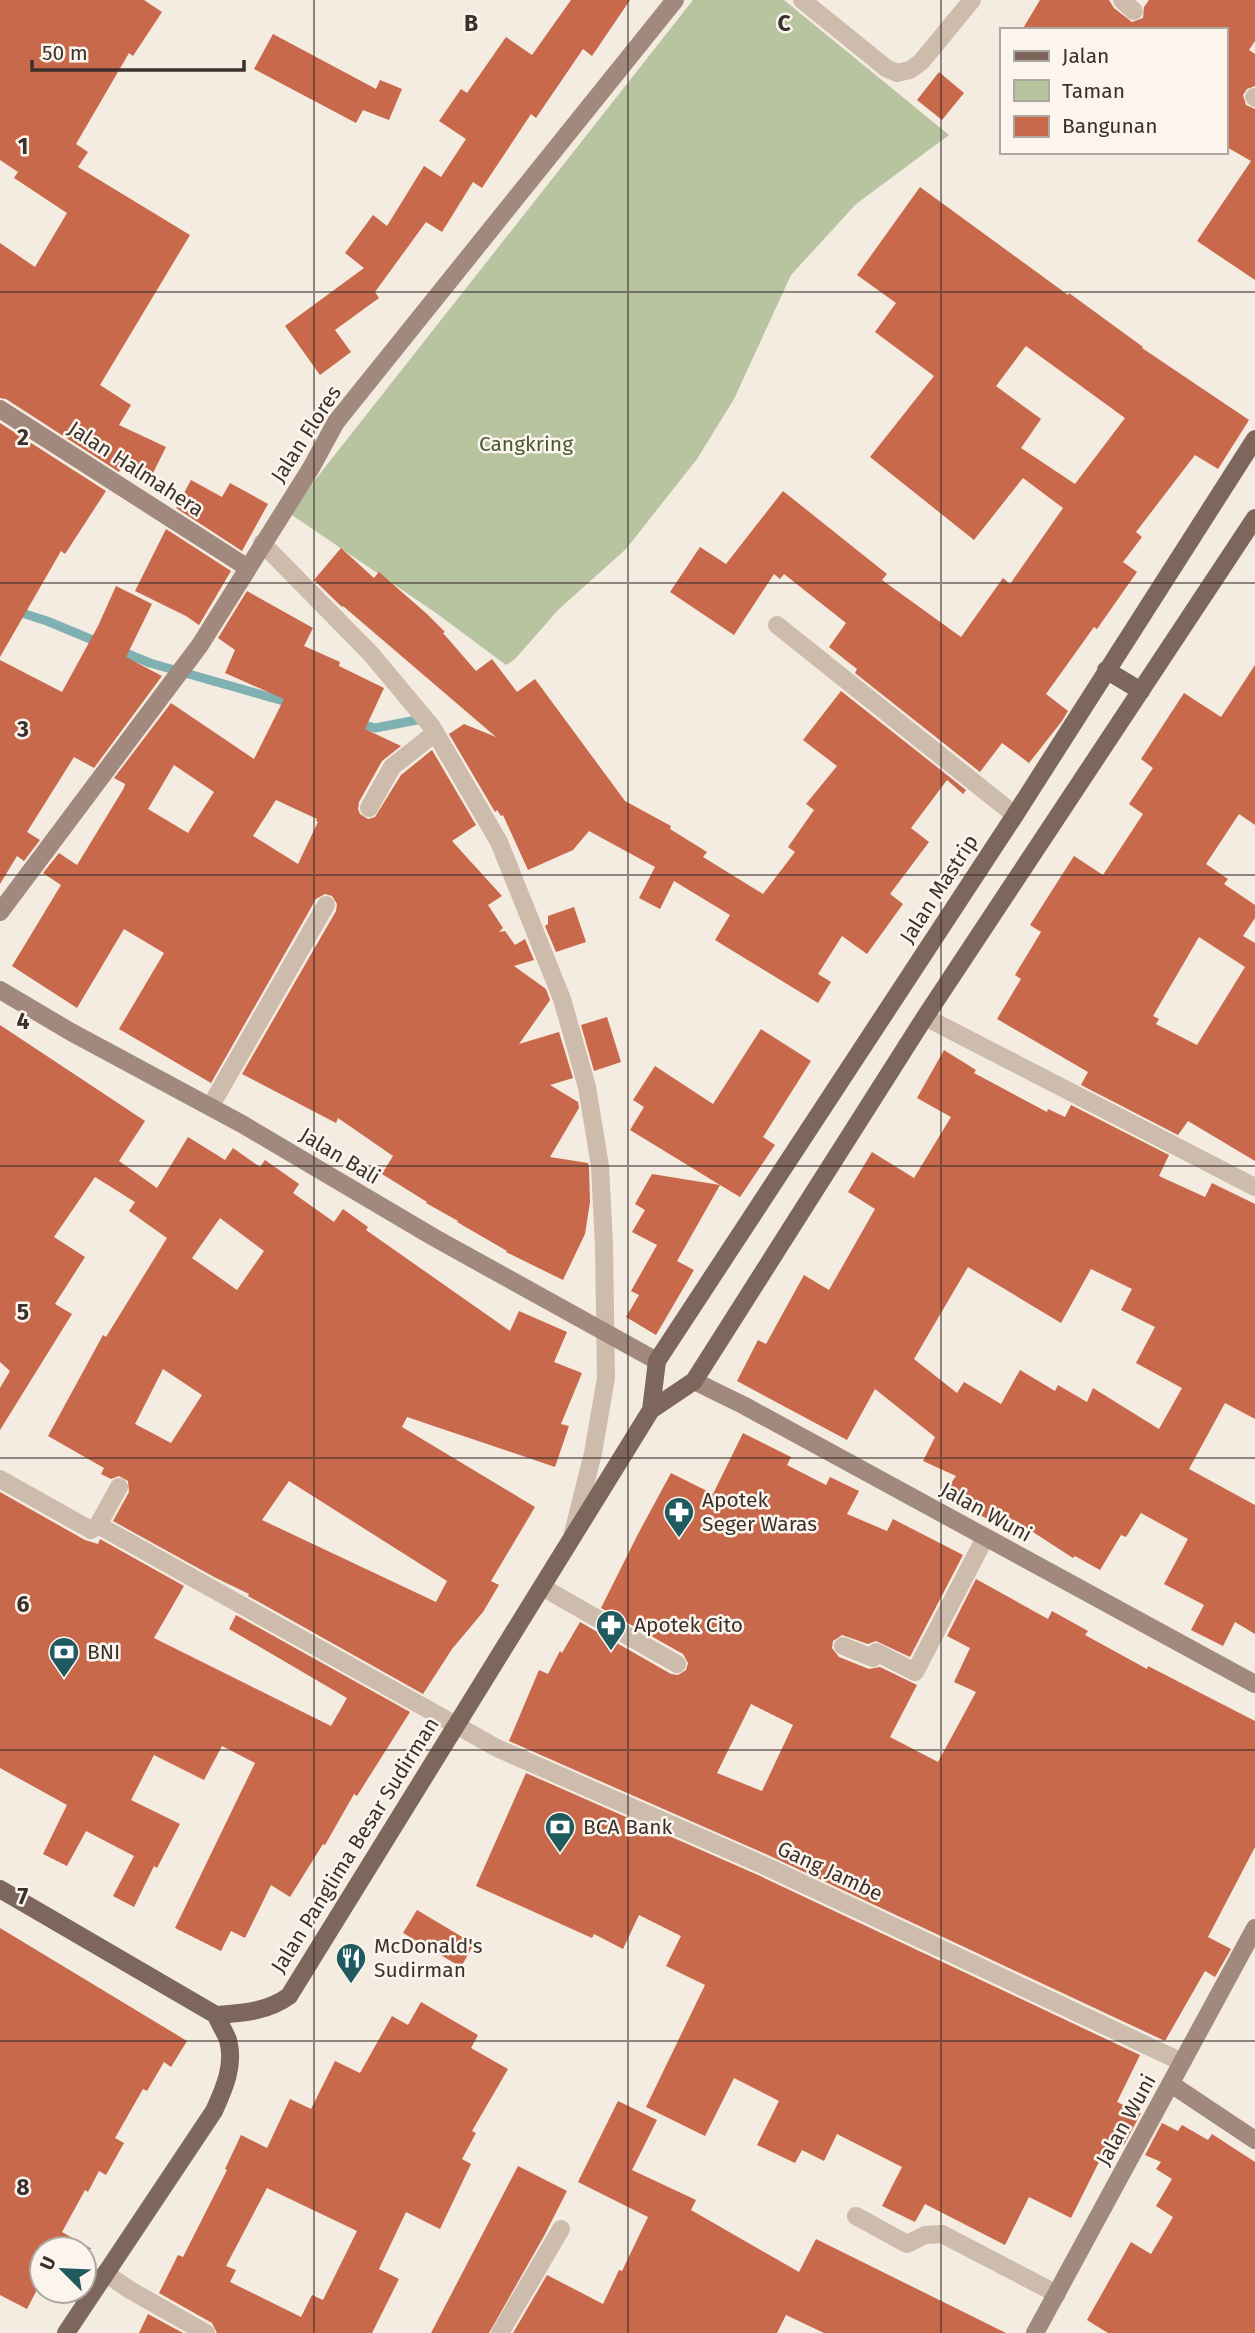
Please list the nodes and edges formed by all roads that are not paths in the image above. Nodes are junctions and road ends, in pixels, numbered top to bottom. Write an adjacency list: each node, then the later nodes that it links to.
1 (675, 0): 7 (main road, Jalan Flores)
2 (802, 0): 3 (street)
3 (972, 0)
4 (0, 409): 8 (main road, Jalan Halmahera)
5 (1255, 439): 10 (main road, Jalan Mastrip)
6 (1255, 518): 11 (main road)
7 (262, 543): 8 (main road, Jalan Flores); 12 (street)
8 (248, 568): 16 (main road, Jalan Flores)
9 (777, 625): 14 (street)
10 (1106, 670): 11 (main road); 14 (main road, Jalan Mastrip)
11 (1141, 691): 18 (main road)
12 (434, 730): 13 (street); 21 (street)
13 (369, 808)
14 (1015, 815): 22 (main road, Jalan Mastrip)
15 (326, 905): 19 (street)
16 (0, 912)
17 (0, 990): 19 (main road, Jalan Bali)
18 (925, 1017): 20 (street); 23 (main road)
19 (210, 1107): 21 (main road, Jalan Bali)
20 (1255, 1186)
21 (605, 1332): 22 (main road, Jalan Bali); 29 (street)
22 (657, 1361): 24 (main road, Jalan Panglima Besar Sudirman)
23 (694, 1381): 24 (main road, Jalan Panglima Besar Sudirman); 28 (main road, Jalan Wuni)
24 (651, 1410): 29 (main road, Jalan Panglima Besar Sudirman)
25 (0, 1479): 27 (street, Gang Jambe)
26 (119, 1487): 27 (street)
27 (98, 1525): 34 (street, Gang Jambe)
28 (985, 1538): 31 (street); 33 (main road, Jalan Wuni)
29 (571, 1540): 30 (main road, Jalan Panglima Besar Sudirman)
30 (542, 1587): 32 (street); 34 (main road, Jalan Panglima Besar Sudirman)
31 (843, 1646)
32 (677, 1664)
33 (1255, 1684)
34 (456, 1725): 37 (main road, Jalan Panglima Besar Sudirman); 38 (street, Gang Jambe)
35 (0, 1889): 37 (main road)
36 (1255, 1928): 38 (main road, Jalan Wuni)
37 (215, 2015): 43 (main road)
38 (1182, 2062): 39 (main road, Jalan Wuni)
39 (1171, 2084): 40 (main road); 44 (main road, Jalan Wuni)
40 (1255, 2140)
41 (856, 2216): 44 (street)
42 (561, 2229): 47 (street)
43 (105, 2273): 45 (main road); 46 (street)
44 (1056, 2294): 48 (main road, Jalan Wuni)
45 (66, 2333)
46 (206, 2333)
47 (500, 2333)
48 (1035, 2333)

